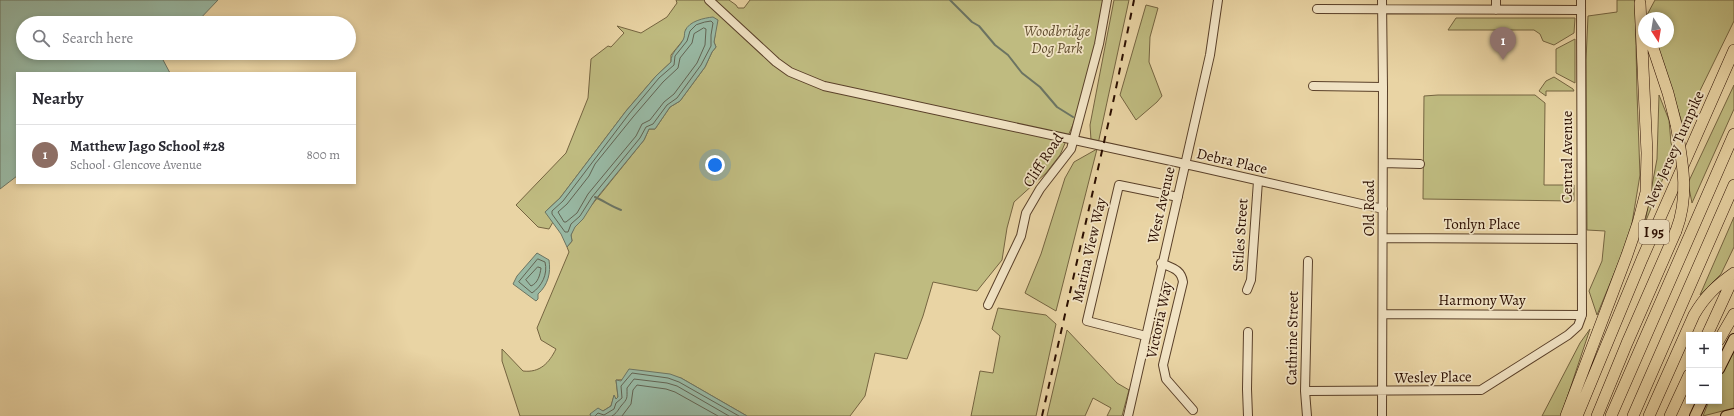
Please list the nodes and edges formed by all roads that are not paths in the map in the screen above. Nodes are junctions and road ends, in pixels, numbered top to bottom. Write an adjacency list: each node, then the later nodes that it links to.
1 (709, 0): 19 (street, Debra Place)
2 (1106, 0): 19 (street, Cliff Road)
3 (1218, 0): 21 (street, West Avenue)
4 (1382, 0): 8 (street, Old Road)
5 (1496, 0): 9 (street)
6 (1581, 0): 10 (street, Central Avenue)
7 (1317, 9): 8 (street)
8 (1382, 10): 9 (street); 17 (street, Old Road)
9 (1496, 10): 10 (street)
10 (1581, 10): 28 (street, Central Avenue)
11 (1640, 12): 12 (highway)
12 (1642, 12)
13 (1642, 48): 54 (highway)
14 (1654, 48): 56 (highway, bridge)
15 (1734, 50): 55 (highway, New Jersey Turnpike / I 95)
16 (1313, 86): 17 (street)
17 (1383, 87): 20 (street, Old Road)
18 (1734, 134): 57 (highway, I 95)
19 (1074, 141): 21 (street, Debra Place); 33 (street, Cliff Road)
20 (1383, 162): 22 (street); 26 (street, Old Road)
21 (1184, 164): 23 (street, Debra Place); 25 (street, West Avenue)
22 (1420, 164)
23 (1258, 181): 26 (street, Debra Place); 32 (street, Stiles Street)
24 (1734, 185): 58 (highway)
25 (1178, 197): 30 (street, West Avenue); 40 (street, Marina View Way)
26 (1383, 209): 27 (street, Old Road)
27 (1383, 238): 28 (street, Tonlyn Place); 34 (street, Old Road)
28 (1581, 239): 36 (street, Central Avenue)
29 (1308, 261): 44 (street, Cathrine Street)
30 (1161, 263): 40 (street, West Avenue); 48 (street, Victoria Way)
31 (1734, 275): 38 (highway); 59 (highway)
32 (1247, 290)
33 (988, 305)
34 (1383, 314): 36 (street, Harmony Way); 45 (street, Old Road)
35 (1734, 314): 39 (highway)
36 (1582, 315): 45 (street, Wesley Place)
37 (1248, 332): 51 (street)
38 (1708, 332)
39 (1722, 335)
40 (1146, 336): 50 (street, West Avenue)
41 (1734, 339): 42 (main road)
42 (1720, 368)
43 (1686, 381): 60 (highway)
44 (1305, 391): 45 (street, Wesley Place); 52 (street, Cathrine Street)
45 (1383, 391): 53 (street, Old Road)
46 (1686, 398): 61 (highway)
47 (1701, 404): 62 (main road)
48 (1192, 410)
49 (1734, 414): 63 (main road)
50 (1128, 416)
51 (1248, 416)
52 (1307, 416)
53 (1382, 416)
54 (1566, 416)
55 (1577, 416)
56 (1597, 416)
57 (1611, 416)
58 (1633, 416)
59 (1649, 416)
60 (1670, 416)
61 (1676, 416)
62 (1695, 416)
63 (1726, 416)

